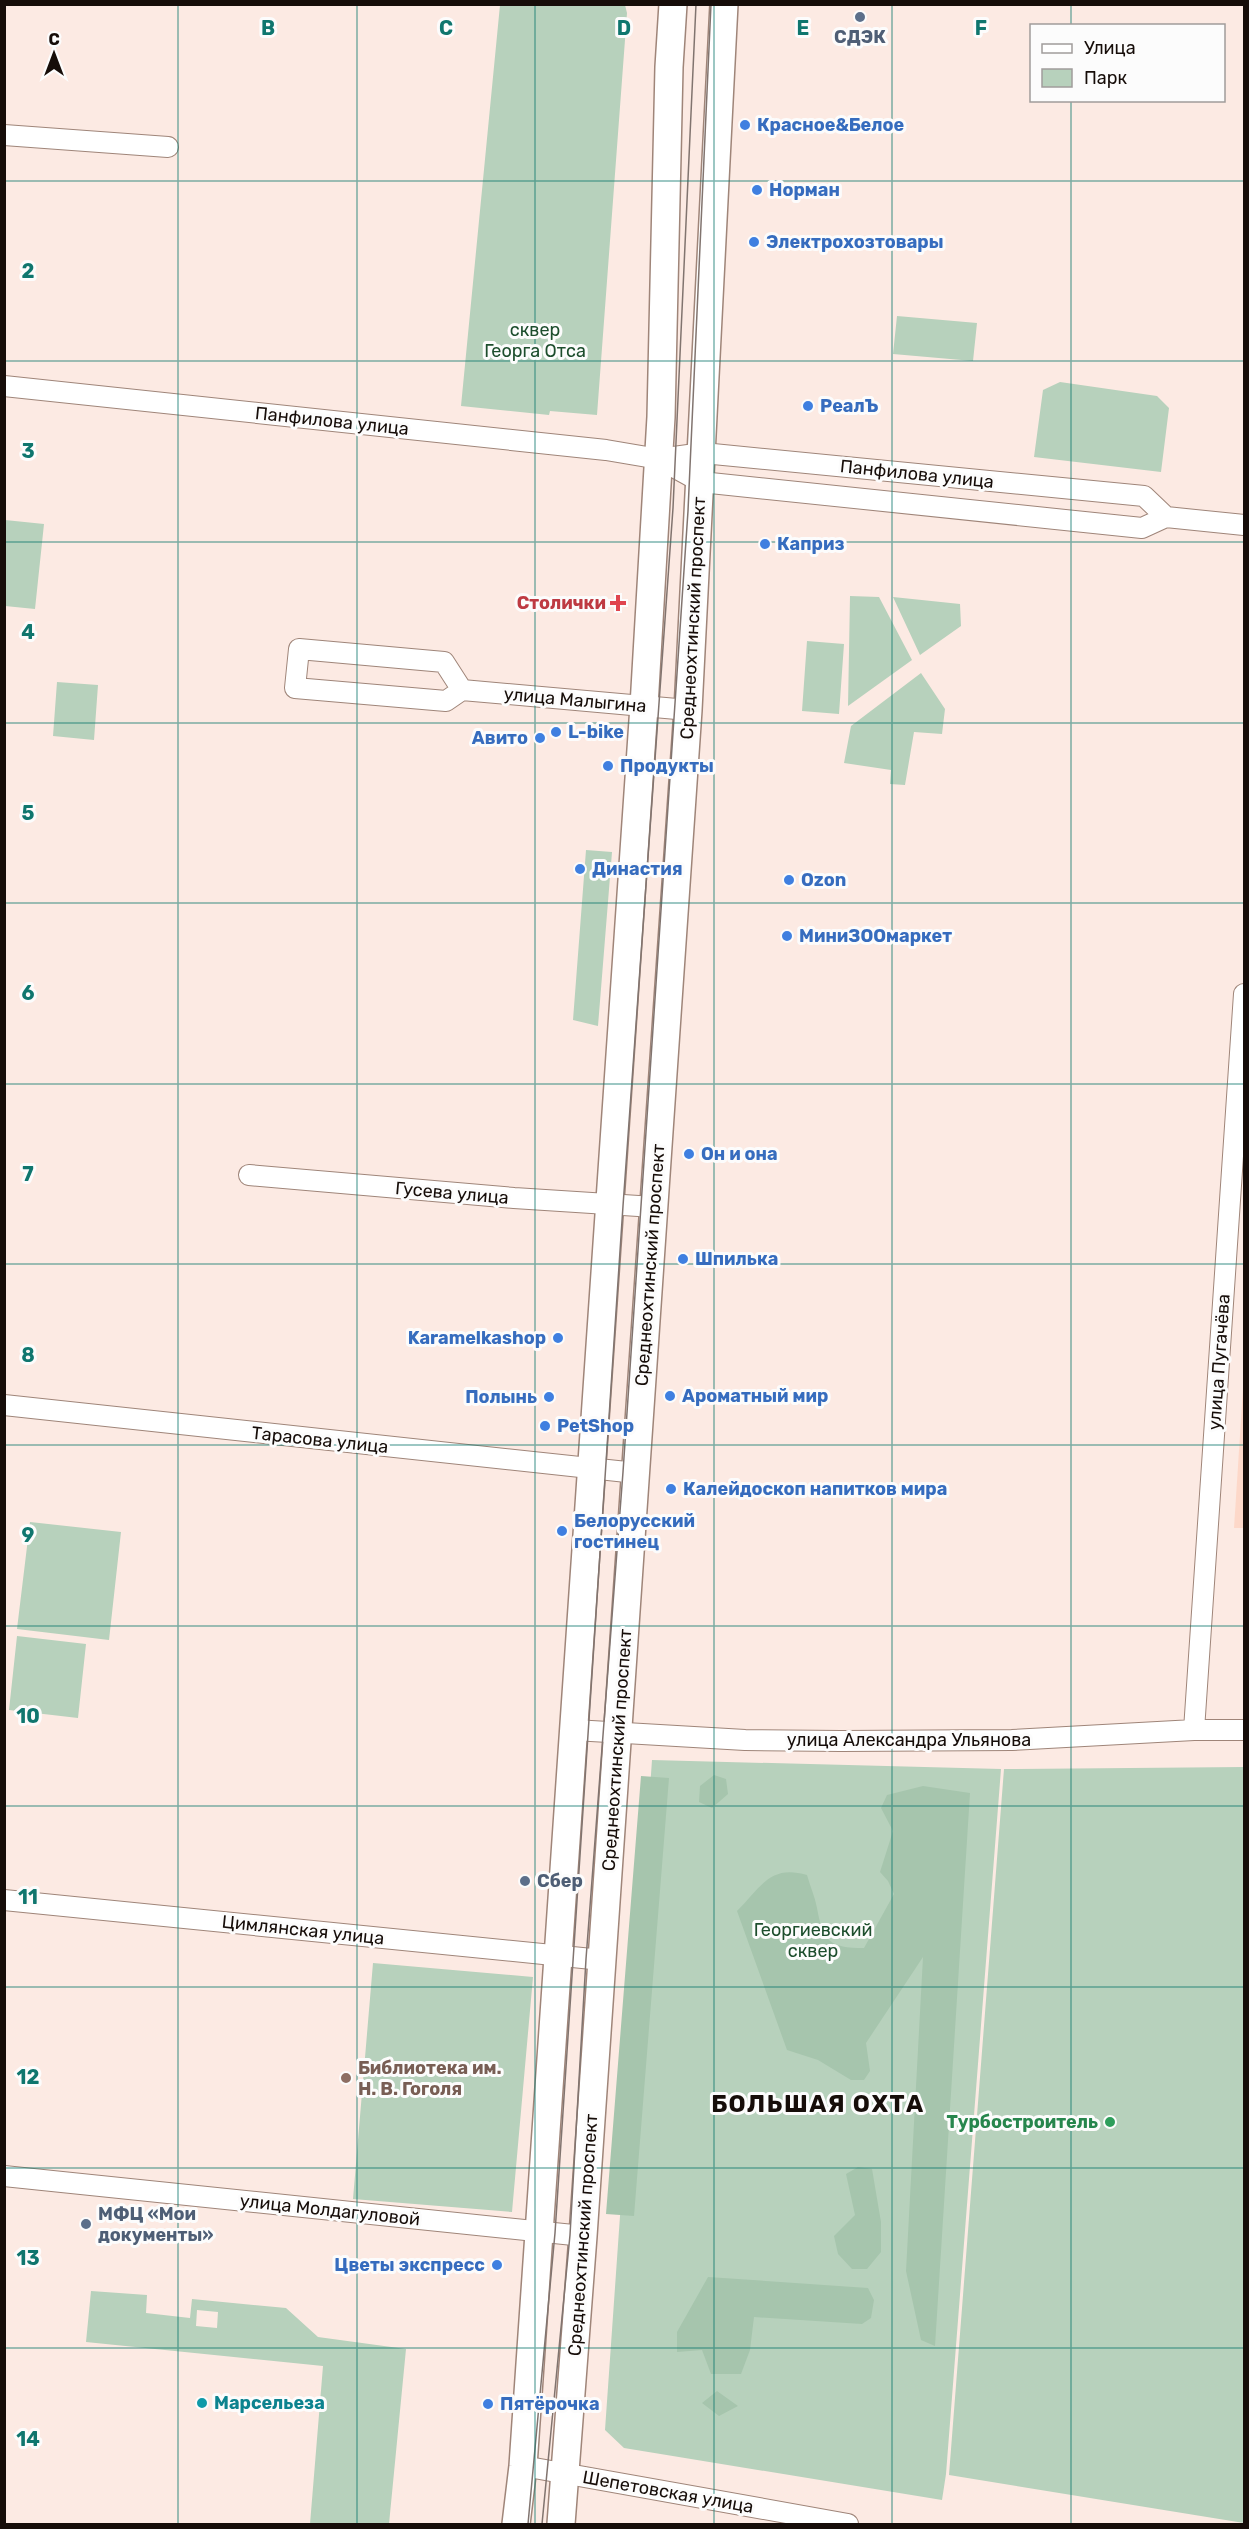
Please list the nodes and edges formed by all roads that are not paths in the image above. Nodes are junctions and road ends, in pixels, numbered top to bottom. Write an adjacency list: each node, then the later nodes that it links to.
1 (673, 4): 7 (main road)
2 (724, 4): 6 (main road, Среднеохтинский проспект)
3 (4, 135): 4 (street)
4 (168, 147)
5 (4, 386): 7 (street, Панфилова улица)
6 (703, 453): 7 (street, Панфилова улица); 8 (main road, Среднеохтинский проспект); 9 (street, Панфилова улица)
7 (659, 459): 8 (street, Панфилова улица); 12 (main road)
8 (701, 482): 9 (street, Панфилова улица); 13 (main road, Среднеохтинский проспект)
9 (1166, 517): 10 (street, Панфилова улица)
10 (1245, 525)
11 (462, 690): 11 (street, улица Малыгина); 12 (street, улица Малыгина)
12 (644, 706): 13 (street, улица Малыгина); 16 (main road)
13 (688, 710): 17 (main road, Среднеохтинский проспект)
14 (1245, 994): 22 (street, улица Пугачёва)
15 (249, 1175): 16 (street, Гусева улица)
16 (610, 1204): 17 (street, Гусева улица); 19 (main road)
17 (654, 1207): 20 (main road, Среднеохтинский проспект)
18 (4, 1405): 19 (street, Тарасова улица)
19 (591, 1470): 20 (street, Тарасова улица); 21 (main road)
20 (636, 1473): 24 (main road, Среднеохтинский проспект)
21 (573, 1730): 24 (street, улица Александра Ульянова); 26 (main road)
22 (1194, 1730): 23 (street, улица Александра Ульянова); 24 (street, улица Александра Ульянова)
23 (1245, 1730)
24 (618, 1733): 27 (main road, Среднеохтинский проспект)
25 (4, 1900): 26 (street, Цимлянская улица)
26 (558, 1956): 27 (street, Цимлянская улица); 29 (main road)
27 (602, 1960): 30 (main road, Среднеохтинский проспект)
28 (4, 2176): 29 (street, улица Молдагуловой)
29 (539, 2232): 30 (street, улица Молдагуловой); 31 (main road)
30 (583, 2236): 32 (main road, Среднеохтинский проспект)
31 (523, 2466): 32 (street, Шепетовская улица); 33 (main road)
32 (565, 2473): 34 (main road, Среднеохтинский проспект); 35 (street, Шепетовская улица)
33 (516, 2524)
34 (561, 2524)
35 (848, 2524)

